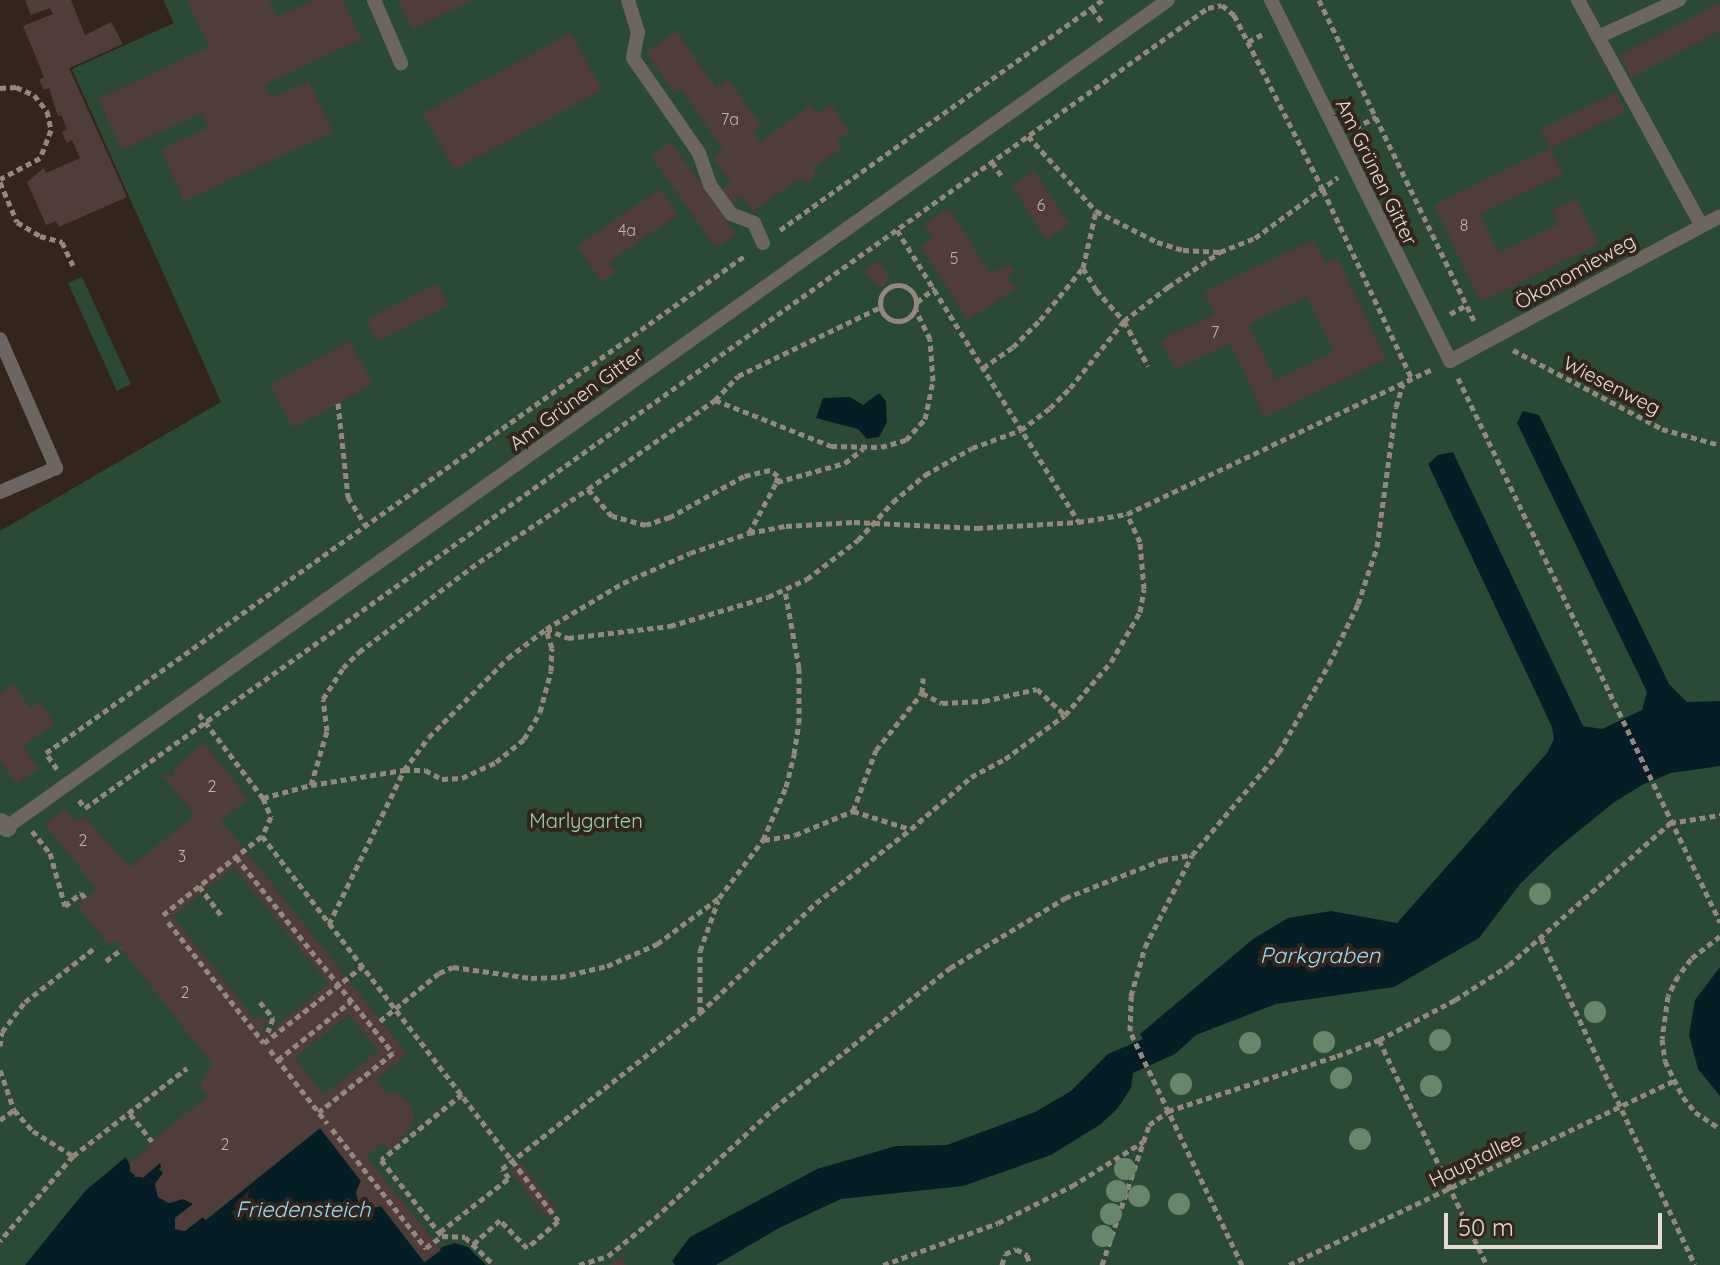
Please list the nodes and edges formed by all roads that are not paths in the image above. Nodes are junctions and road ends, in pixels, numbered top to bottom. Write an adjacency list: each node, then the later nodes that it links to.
1 (374, 0): 8 (lane)
2 (628, 0): 11 (lane)
3 (1168, 0): 15 (lane, Am Grünen Gitter)
4 (1271, 0): 13 (lane, Am Grünen Gitter)
5 (1578, 0): 7 (lane)
6 (1679, 0): 7 (lane)
7 (1598, 37): 10 (lane)
8 (401, 63)
9 (1720, 216): 10 (lane, Ökonomieweg)
10 (1701, 225): 13 (lane, Ökonomieweg)
11 (763, 243)
12 (0, 339): 14 (lane)
13 (1450, 361)
14 (0, 492)
15 (3, 825)

